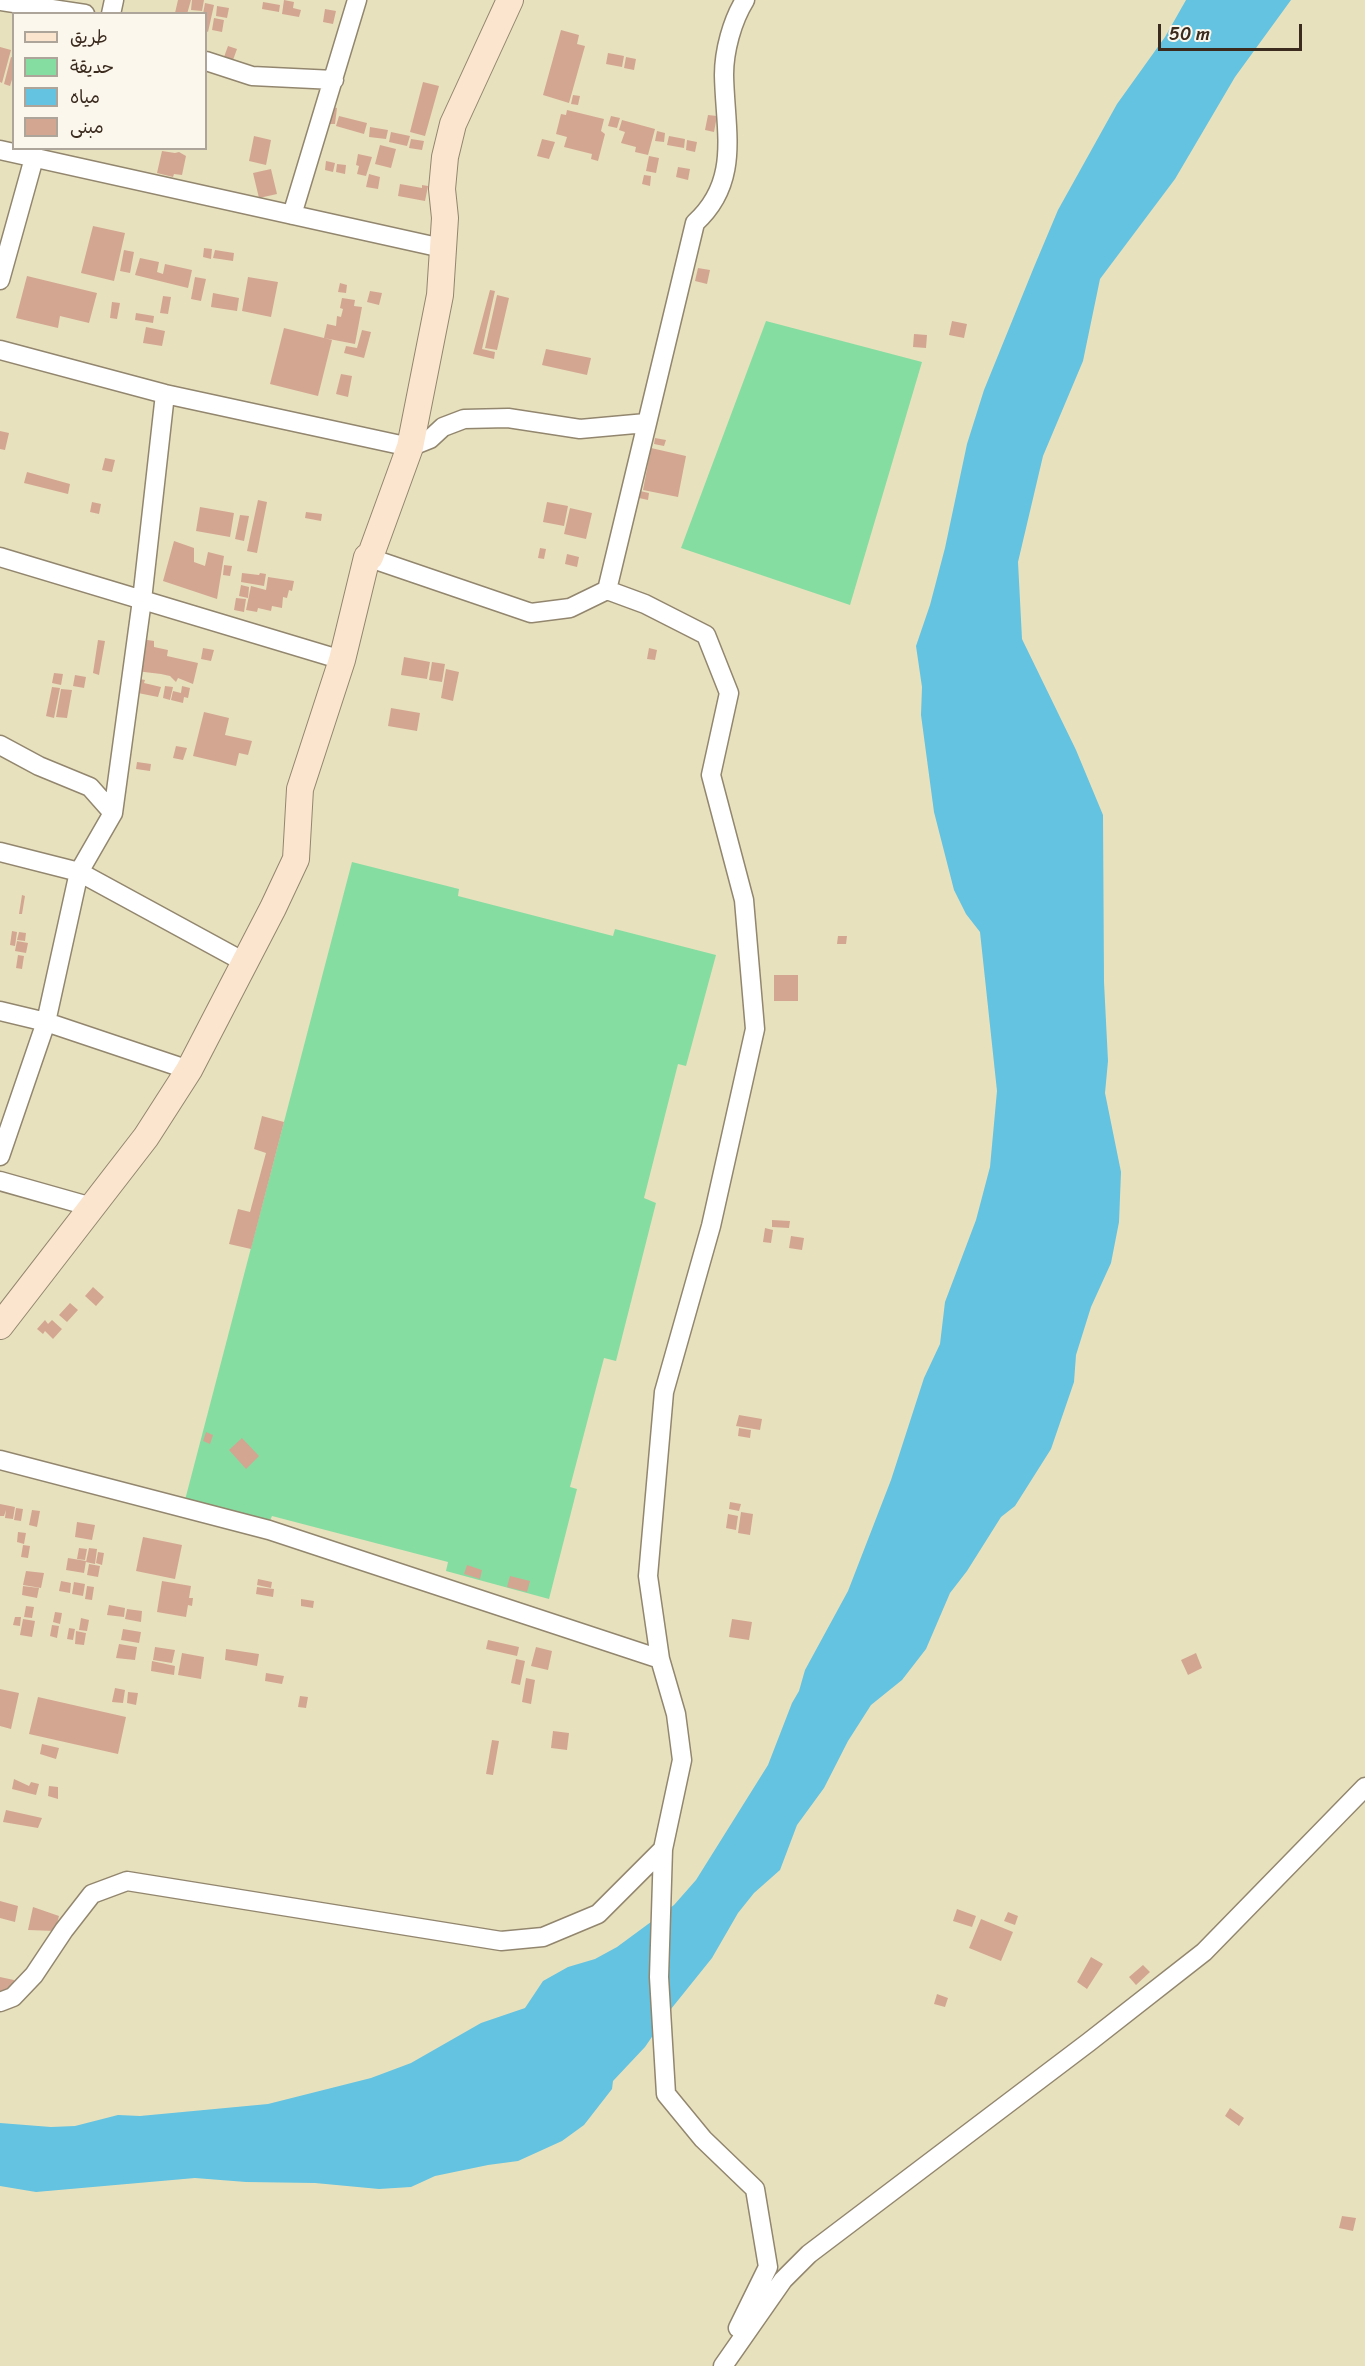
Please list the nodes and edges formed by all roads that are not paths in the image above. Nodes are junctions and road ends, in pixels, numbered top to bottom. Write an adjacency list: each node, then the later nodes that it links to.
1 (357, 0): 7 (street)
2 (510, 0): 11 (street)
3 (745, 0): 15 (street)
4 (0, 1): 5 (street)
5 (72, 12)
6 (207, 61): 7 (street)
7 (334, 80): 10 (street)
8 (0, 150): 9 (street)
9 (34, 158): 10 (street); 12 (street)
10 (292, 215): 11 (street)
11 (442, 248): 16 (street)
12 (0, 280)
13 (0, 350): 14 (street)
14 (165, 394): 16 (street); 20 (street)
15 (646, 423): 16 (street); 19 (street)
16 (410, 447): 18 (street)
17 (0, 557): 20 (street)
18 (367, 557): 19 (street); 21 (street)
19 (607, 590): 35 (street)
20 (142, 600): 21 (street); 23 (street)
21 (342, 660): 26 (street)
22 (0, 745): 23 (street)
23 (113, 813): 25 (street)
24 (0, 852): 25 (street)
25 (79, 872): 26 (street); 28 (street)
26 (246, 963): 29 (street)
27 (0, 1011): 28 (street)
28 (46, 1022): 29 (street); 30 (street)
29 (189, 1070): 32 (street)
30 (0, 1156)
31 (0, 1181): 32 (street)
32 (92, 1207): 33 (street)
33 (0, 1326)
34 (0, 1460): 35 (street)
35 (660, 1659): 37 (street)
36 (1365, 1787): 39 (street)
37 (663, 1849): 38 (street); 39 (street)
38 (0, 2002)
39 (721, 2366)

